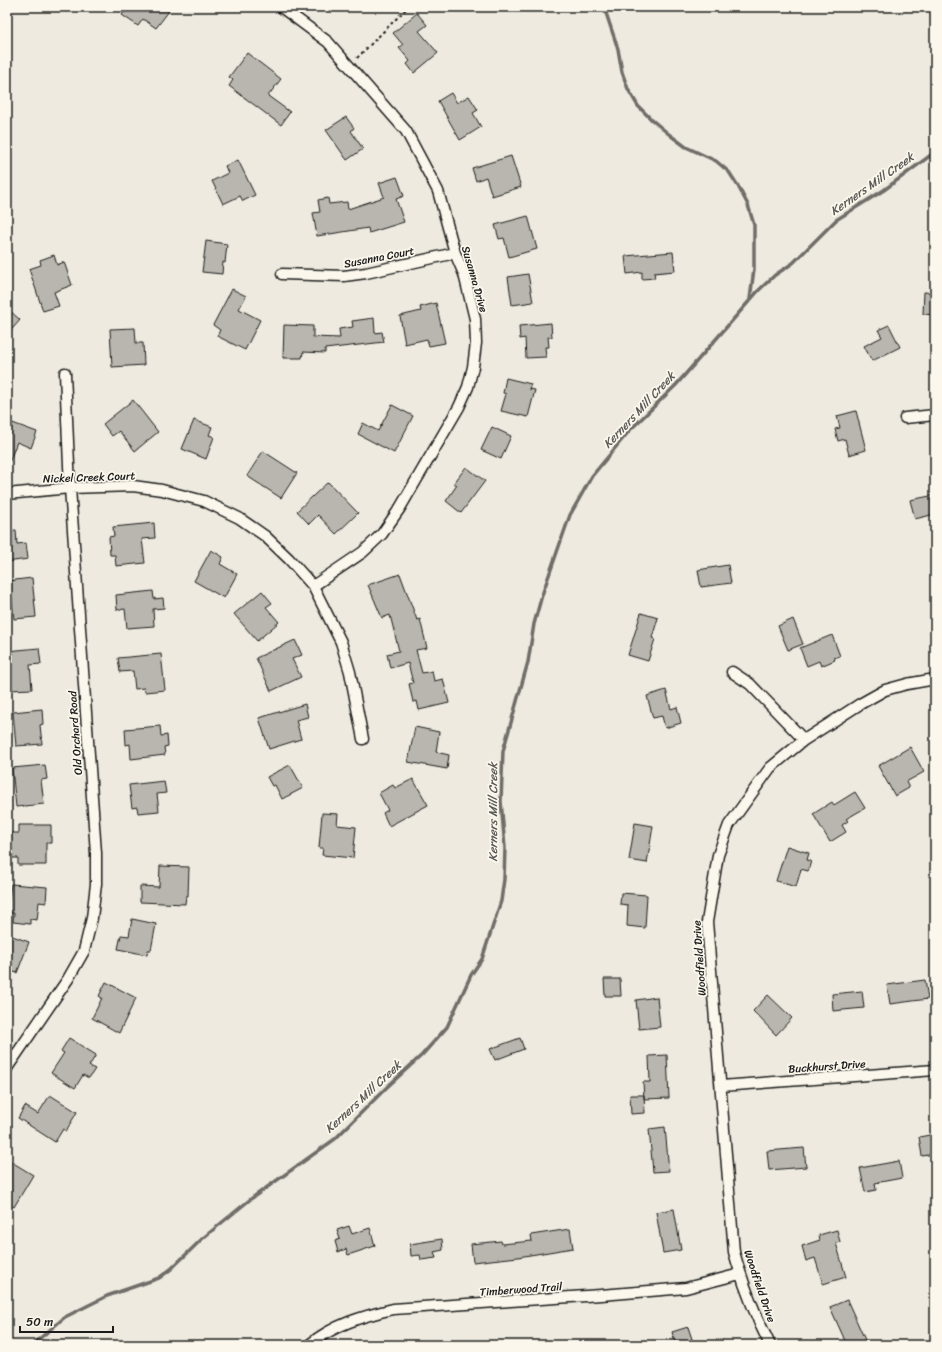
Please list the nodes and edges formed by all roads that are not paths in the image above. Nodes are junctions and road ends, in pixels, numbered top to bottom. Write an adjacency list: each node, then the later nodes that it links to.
1 (281, 7): 2 (street, Susanna Drive)
2 (456, 253): 3 (street, Susanna Court); 9 (street, Susanna Drive)
3 (282, 274)
4 (65, 373): 7 (street, Old Orchard Road)
5 (935, 415): 6 (street)
6 (906, 418)
7 (70, 488): 8 (street, Nickel Creek Court); 9 (street, Nickel Creek Court); 14 (street, Old Orchard Road)
8 (7, 494)
9 (312, 586): 12 (street, Nickel Creek Court)
10 (732, 672): 13 (street)
11 (935, 679): 13 (street, Woodfield Drive)
12 (364, 739)
13 (804, 740): 16 (street, Woodfield Drive)
14 (7, 1068)
15 (935, 1070): 16 (street, Buckhurst Drive)
16 (721, 1086): 17 (street, Woodfield Drive)
17 (740, 1274): 18 (street, Timberwood Trail); 19 (street, Woodfield Drive)
18 (309, 1345)
19 (770, 1345)

